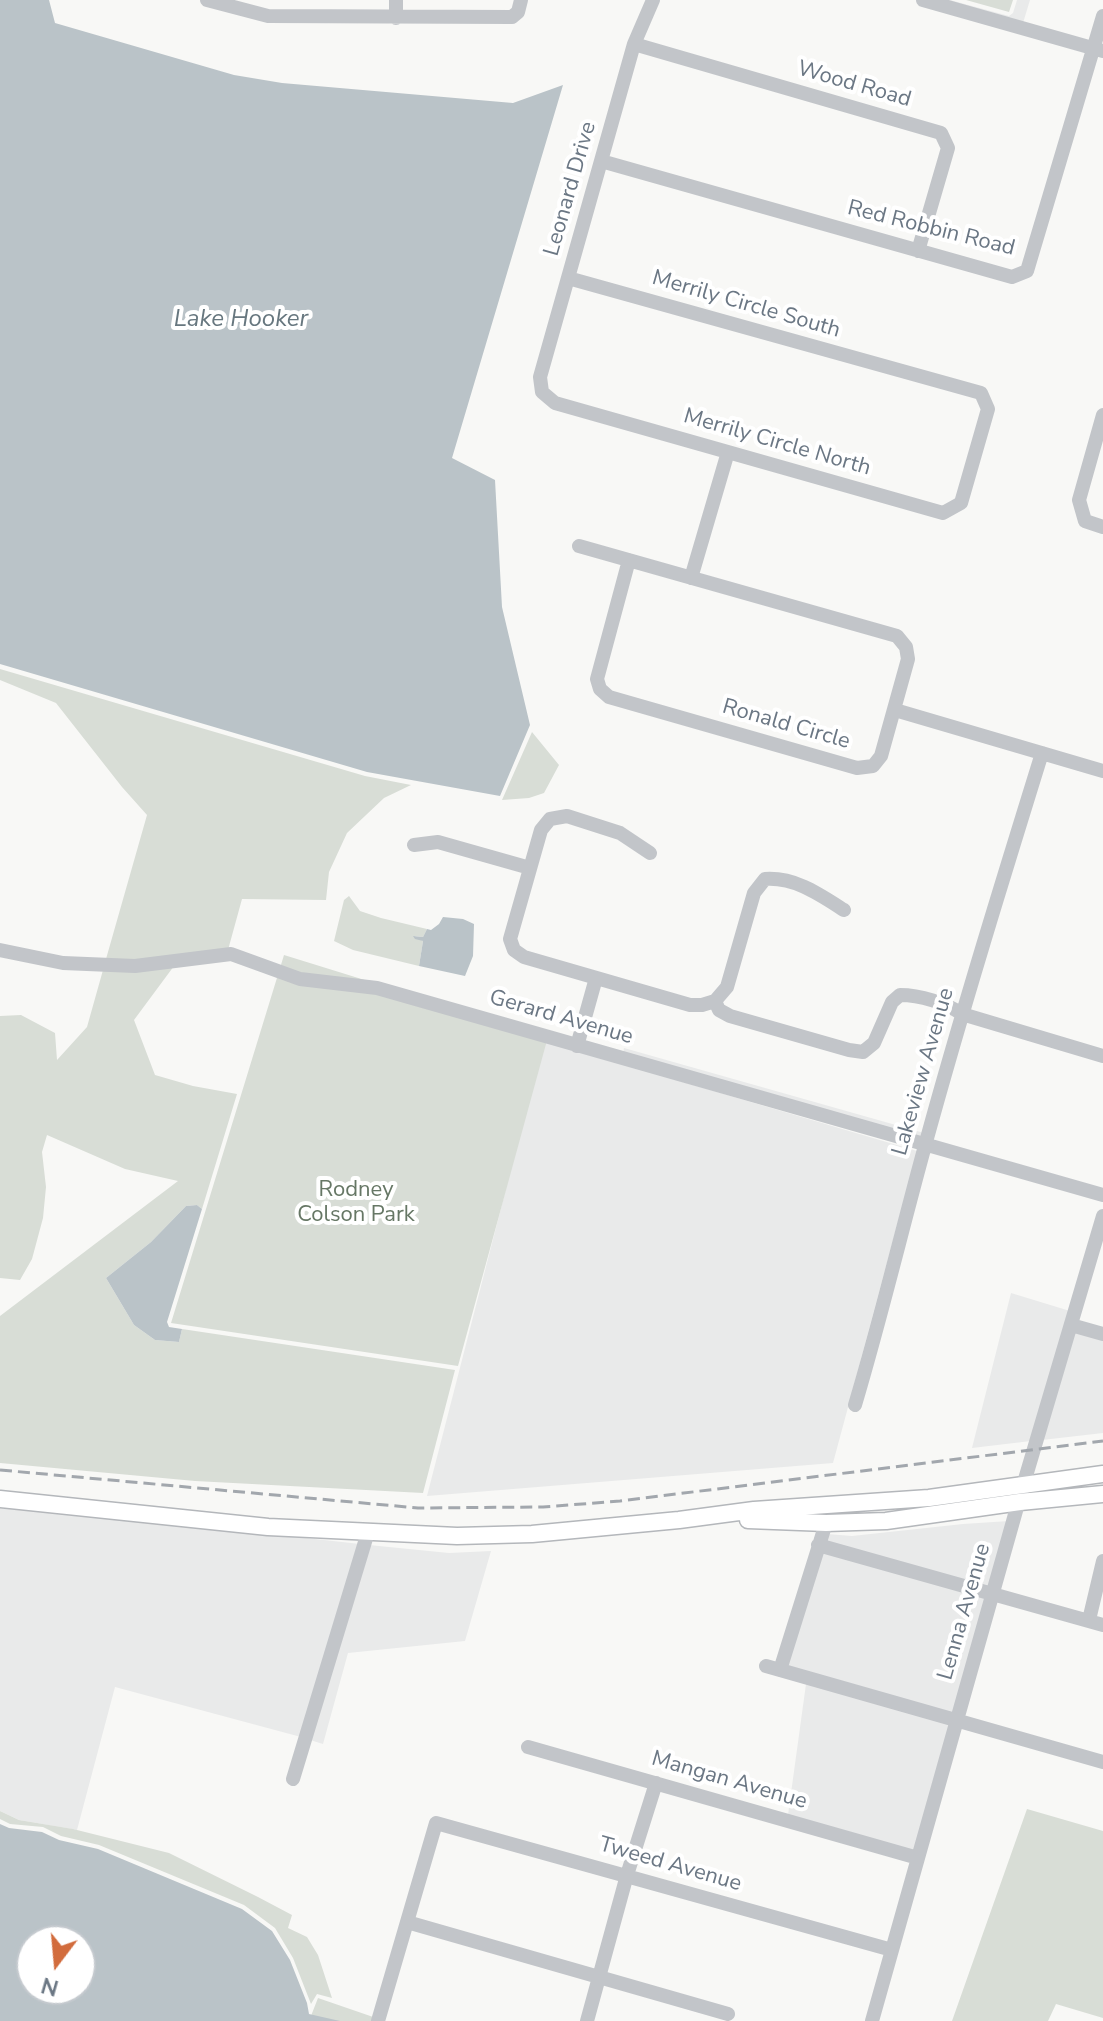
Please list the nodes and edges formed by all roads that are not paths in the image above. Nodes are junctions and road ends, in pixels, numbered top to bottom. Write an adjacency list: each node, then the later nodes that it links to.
1 (207, 0): 7 (street)
2 (396, 0): 7 (street)
3 (521, 0): 7 (street)
4 (653, 0): 8 (street, Leonard Drive)
5 (923, 0): 9 (street)
6 (1103, 16): 9 (street)
7 (396, 18)
8 (634, 44): 10 (street, Leonard Drive); 11 (street, Wood Road)
9 (1098, 50): 11 (street, Red Robbin Road)
10 (601, 161): 11 (street, Red Robbin Road); 12 (street, Leonard Drive)
11 (918, 251)
12 (568, 278): 13 (street, Leonard Drive); 16 (street, Merrily Circle South)
13 (542, 392): 15 (street, Merrily Circle North)
14 (1103, 415): 17 (street)
15 (728, 452): 16 (street, Merrily Circle North); 20 (street)
16 (973, 465)
17 (1103, 527)
18 (579, 546): 19 (street, Ronald Circle)
19 (629, 560): 20 (street, Ronald Circle); 21 (street, Ronald Circle)
20 (691, 578): 21 (street, Ronald Circle)
21 (895, 710): 22 (street)
22 (1042, 753): 23 (street); 31 (street, Lakeview Avenue)
23 (1103, 771)
24 (414, 845): 26 (street)
25 (650, 853): 26 (street)
26 (530, 868): 29 (street)
27 (844, 910): 30 (street)
28 (0, 950): 32 (street, Gerard Avenue)
29 (596, 978): 30 (street); 32 (street)
30 (715, 1001): 31 (street)
31 (962, 1014): 33 (street); 34 (street, Lakeview Avenue)
32 (577, 1046): 34 (street, Gerard Avenue)
33 (1103, 1056)
34 (926, 1144): 35 (street, Gerard Avenue); 39 (street, Lakeview Avenue)
35 (1103, 1195)
36 (1103, 1216): 37 (street, Lenna Avenue)
37 (1071, 1325): 38 (street); 41 (street, Lenna Avenue)
38 (1103, 1334)
39 (855, 1405)
40 (1103, 1474): 41 (main road)
41 (1022, 1494): 42 (main road); 44 (main road); 45 (main road); 49 (street, Lenna Avenue)
42 (1103, 1494)
43 (0, 1499): 46 (main road)
44 (679, 1520): 45 (main road); 46 (main road)
45 (826, 1523): 47 (street)
46 (368, 1532): 54 (street)
47 (818, 1545): 49 (street); 51 (street)
48 (1103, 1561): 50 (street)
49 (993, 1593): 50 (street); 51 (street, Lenna Avenue)
50 (1096, 1622)
51 (957, 1722): 53 (street); 56 (street, Lenna Avenue)
52 (528, 1747): 55 (street, Mangan Avenue)
53 (1103, 1762)
54 (293, 1779)
55 (656, 1783): 56 (street, Mangan Avenue); 57 (street)
56 (918, 1858): 59 (street, Lenna Avenue)
57 (627, 1875): 58 (street, Tweed Avenue); 59 (street, Tweed Avenue); 60 (street)
58 (407, 1922): 60 (street); 62 (street)
59 (892, 1950): 64 (street, Lenna Avenue)
60 (599, 1976): 61 (street); 63 (street)
61 (728, 2014)
62 (380, 2020)
63 (587, 2021)
64 (872, 2021)

